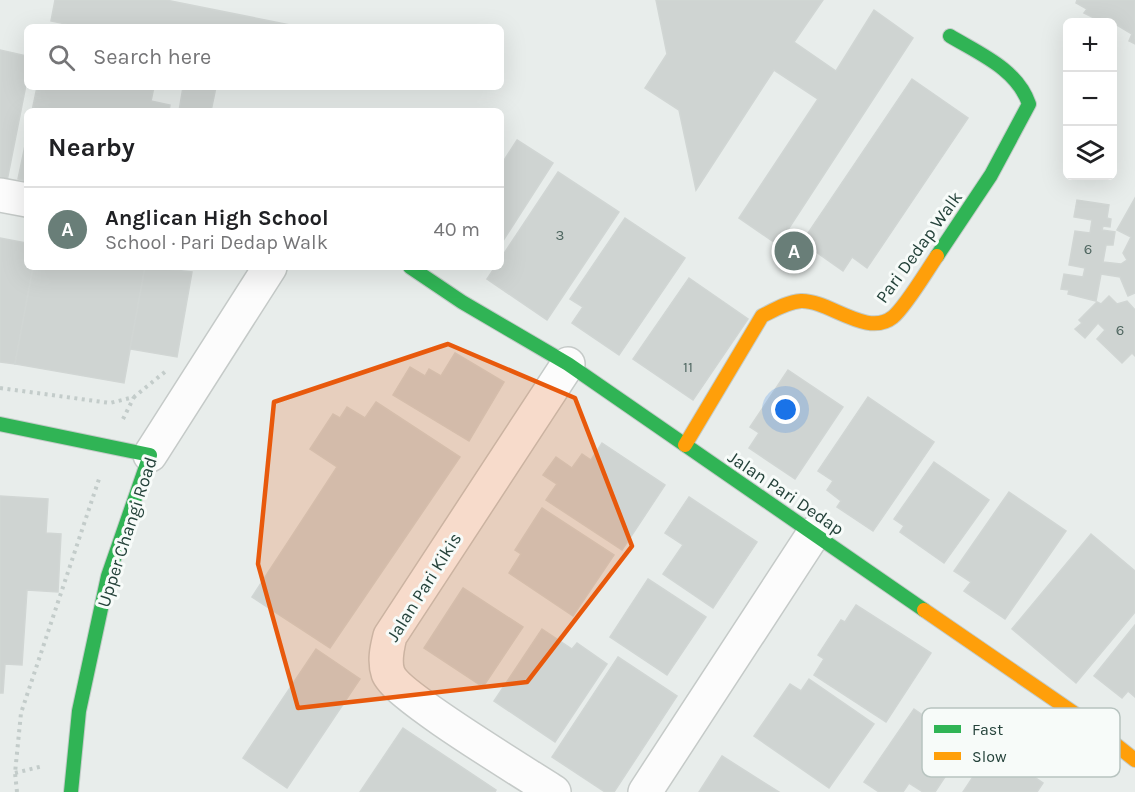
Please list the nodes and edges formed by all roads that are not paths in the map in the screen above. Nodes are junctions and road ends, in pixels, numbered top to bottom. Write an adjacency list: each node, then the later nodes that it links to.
1 (950, 36): 8 (street, Pari Dedap Walk)
2 (0, 195): 3 (street)
3 (24, 199)
4 (268, 270): 9 (street, Upper Changi Road)
5 (414, 270): 6 (street, Jalan Pari Dedap)
6 (568, 364): 8 (street, Jalan Pari Dedap); 15 (street, Jalan Pari Kikis)
7 (0, 424): 9 (street)
8 (685, 445): 10 (street, Jalan Pari Dedap)
9 (150, 455): 14 (street, Upper Changi Road)
10 (814, 533): 11 (street, Jalan Pari Dedap); 16 (street)
11 (1067, 708)
12 (1120, 748): 13 (street, Jalan Pari Dedap)
13 (1135, 760)
14 (71, 792)
15 (554, 792)
16 (645, 792)

